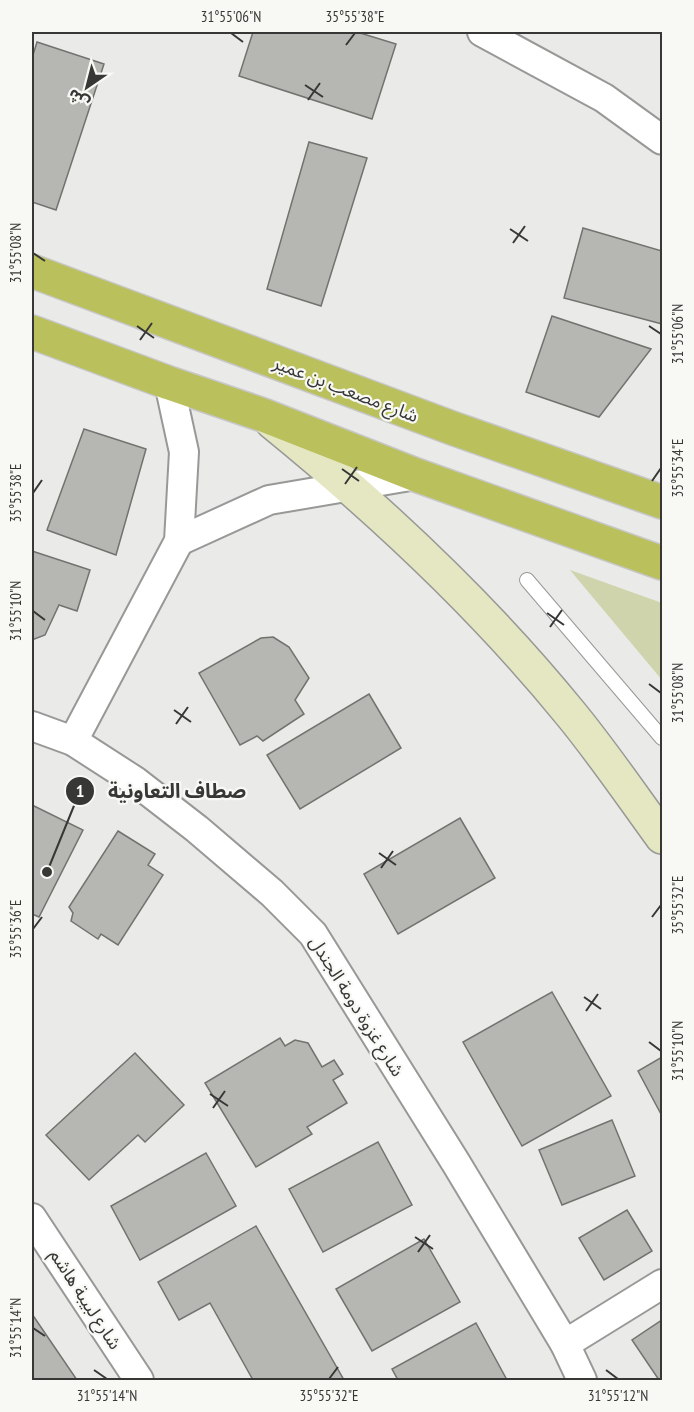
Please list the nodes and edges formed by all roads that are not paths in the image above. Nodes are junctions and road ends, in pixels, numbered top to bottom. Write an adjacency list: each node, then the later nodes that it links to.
1 (482, 32): 2 (street)
2 (663, 140)
3 (32, 271): 9 (highway, شارع مصعب بن عمير)
4 (32, 332): 5 (highway)
5 (169, 384): 6 (highway); 10 (street)
6 (264, 415): 7 (highway); 8 (main road)
7 (416, 475): 8 (street); 11 (highway)
8 (349, 485): 10 (street); 16 (main road)
9 (663, 502)
10 (180, 541): 15 (street)
11 (663, 563)
12 (527, 580): 14 (lane)
13 (32, 726): 15 (street, شارع غزوة دومة الجندل)
14 (663, 738)
15 (73, 741): 19 (street, شارع غزوة دومة الجندل)
16 (663, 837)
17 (32, 1218): 20 (street, شارع لبيبة هاشم)
18 (663, 1284): 19 (street)
19 (565, 1344): 21 (street, شارع غزوة دومة الجندل)
20 (139, 1380)
21 (582, 1380)

